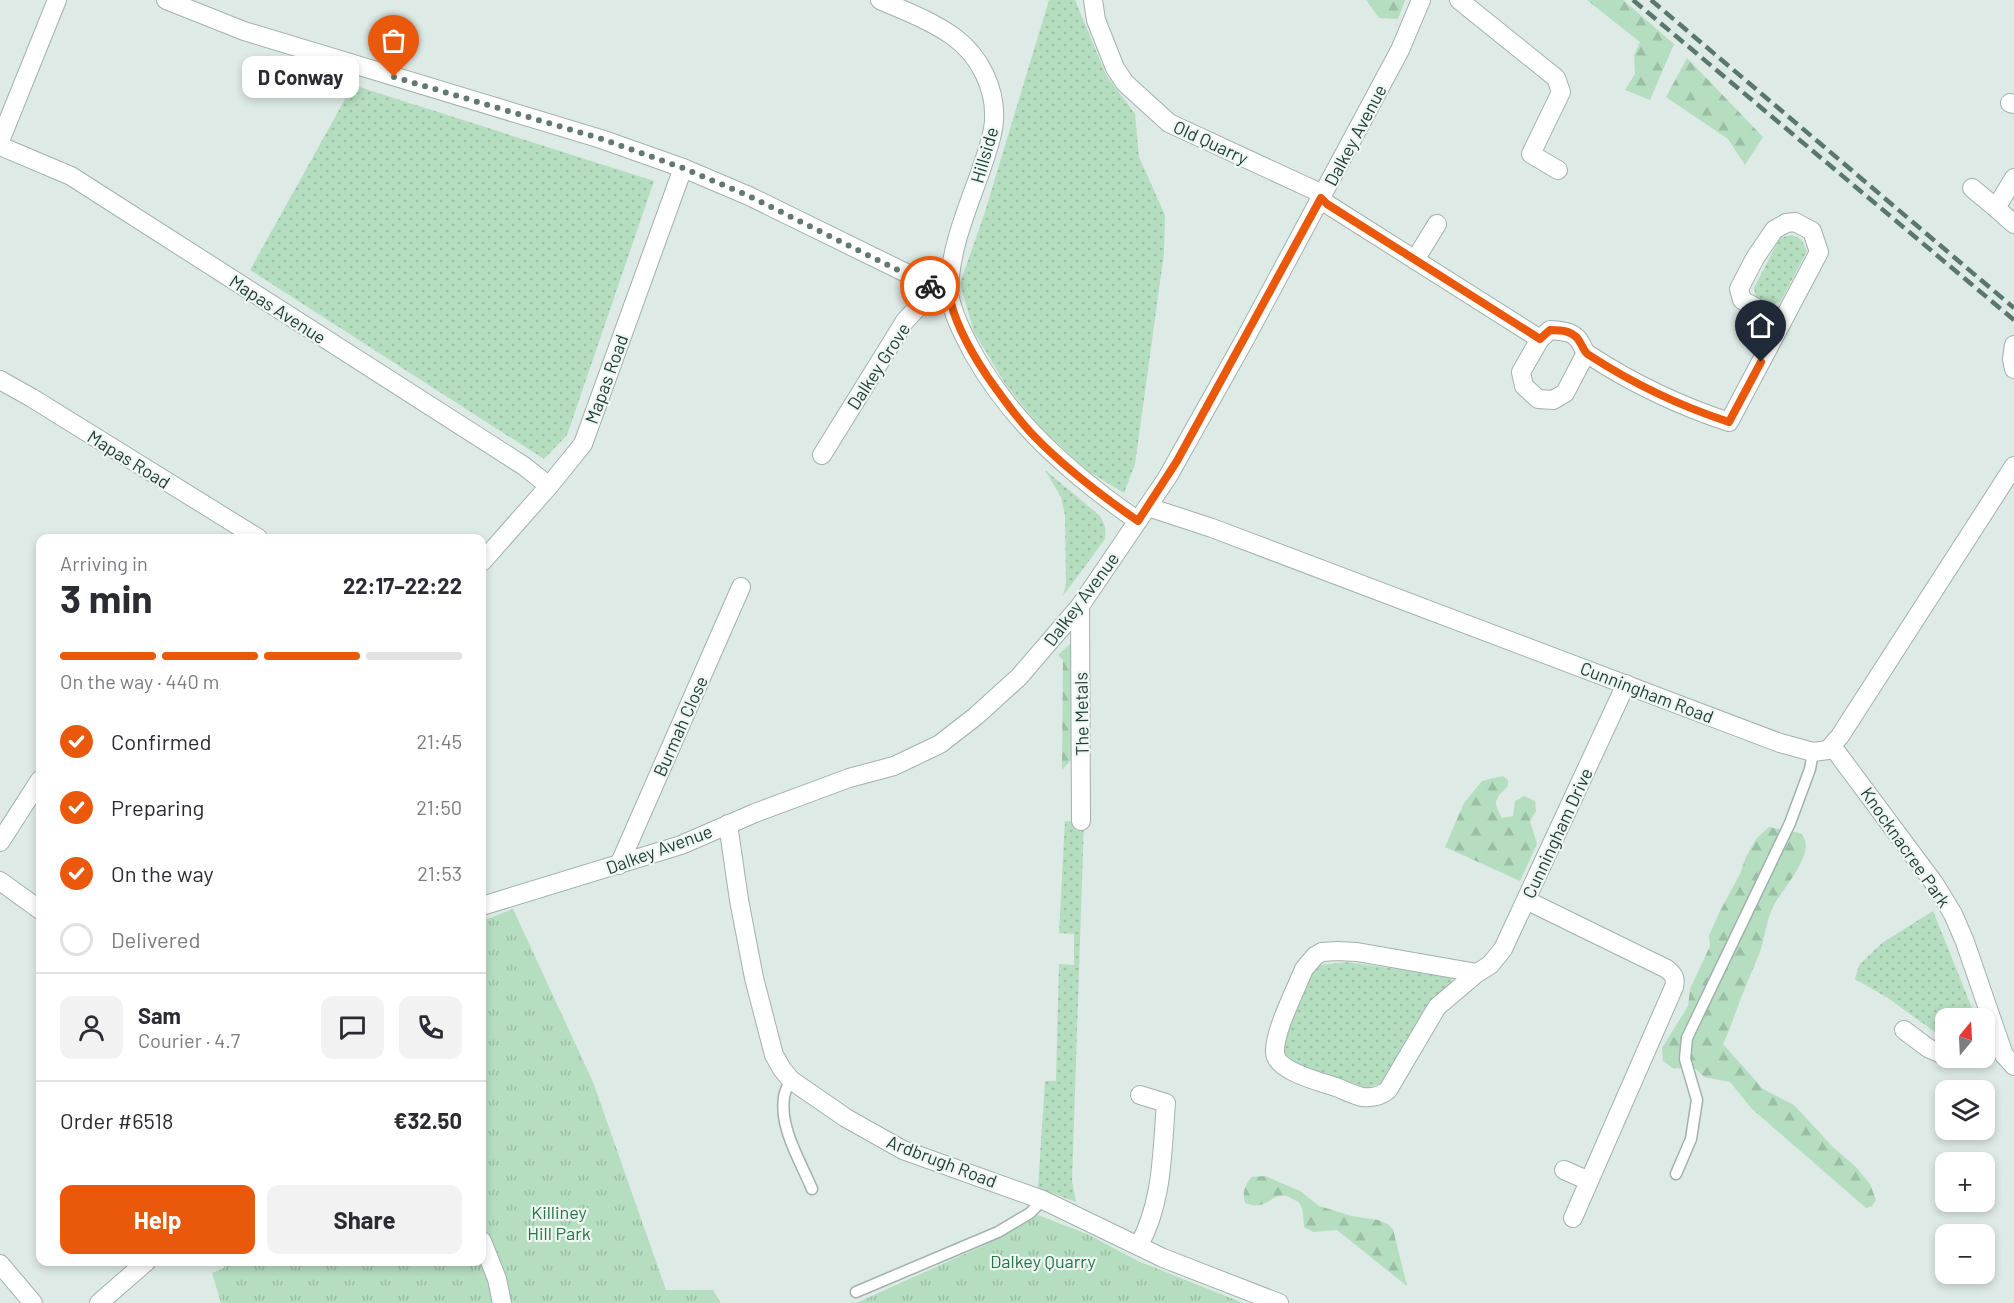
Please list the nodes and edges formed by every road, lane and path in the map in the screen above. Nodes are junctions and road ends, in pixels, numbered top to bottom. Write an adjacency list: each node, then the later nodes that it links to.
1 (57, 0): 7 (street)
2 (166, 0): 9 (street)
3 (880, 0): 18 (street, Hillside)
4 (1093, 0): 13 (street, Old Quarry)
5 (1421, 0): 13 (street, Dalkey Avenue)
6 (1460, 0): 10 (street)
7 (0, 141)
8 (0, 146): 27 (street, Mapas Avenue)
9 (683, 168): 18 (street); 27 (street, Mapas Road)
10 (1558, 170)
11 (2014, 178): 14 (street)
12 (1972, 188): 14 (street)
13 (1321, 198): 17 (street, Old Quarry); 28 (street, Dalkey Avenue)
14 (1996, 208): 16 (street)
15 (1437, 224): 17 (street)
16 (2014, 224)
17 (1415, 260): 20 (street, Old Quarry)
18 (949, 294): 25 (street, Dalkey Grove); 28 (street, Cunningham Road)
19 (1782, 322): 19 (street); 22 (street)
20 (1540, 339): 22 (street); 22 (street)
21 (2014, 345): 23 (street)
22 (1586, 354)
23 (2014, 369)
24 (0, 380): 29 (street, Mapas Road)
25 (822, 455)
26 (2014, 466): 34 (street)
27 (549, 486): 30 (street, Mapas Road)
28 (1143, 514): 32 (street, Dalkey Avenue); 33 (street, Cunningham Road)
29 (252, 534)
30 (486, 557)
31 (741, 587): 40 (street, Burmah Close)
32 (1080, 606): 37 (street, The Metals); 38 (street, Dalkey Avenue)
33 (1626, 684): 35 (street, Cunningham Road); 42 (street, Cunningham Drive)
34 (1832, 746): 35 (street); 48 (street, Knocknacree Park)
35 (1813, 752): 52 (lane)
36 (36, 786): 39 (street)
37 (1081, 821)
38 (728, 824): 40 (street, Dalkey Avenue); 49 (street, Ardbrugh Road)
39 (0, 842)
40 (619, 865): 43 (street, Dalkey Avenue)
41 (0, 881): 44 (street)
42 (1526, 900): 45 (street, Cunningham Drive); 53 (street)
43 (486, 905)
44 (36, 907)
45 (1477, 973): 45 (street, Cunningham Drive)
46 (1904, 1030): 47 (street)
47 (1935, 1051)
48 (2009, 1061)
49 (791, 1080): 54 (lane); 55 (street, Ardbrugh Road)
50 (1140, 1095): 57 (street)
51 (1564, 1170): 53 (street)
52 (1676, 1174)
53 (1589, 1181): 56 (street)
54 (812, 1189)
55 (1044, 1200): 57 (street, Ardbrugh Road); 61 (lane)
56 (1574, 1218)
57 (1139, 1245): 65 (street, Ardbrugh Road)
58 (486, 1251): 64 (street)
59 (0, 1264): 62 (street)
60 (141, 1266): 63 (street)
61 (856, 1292)
62 (33, 1303)
63 (99, 1303)
64 (502, 1303)
65 (1279, 1303)

